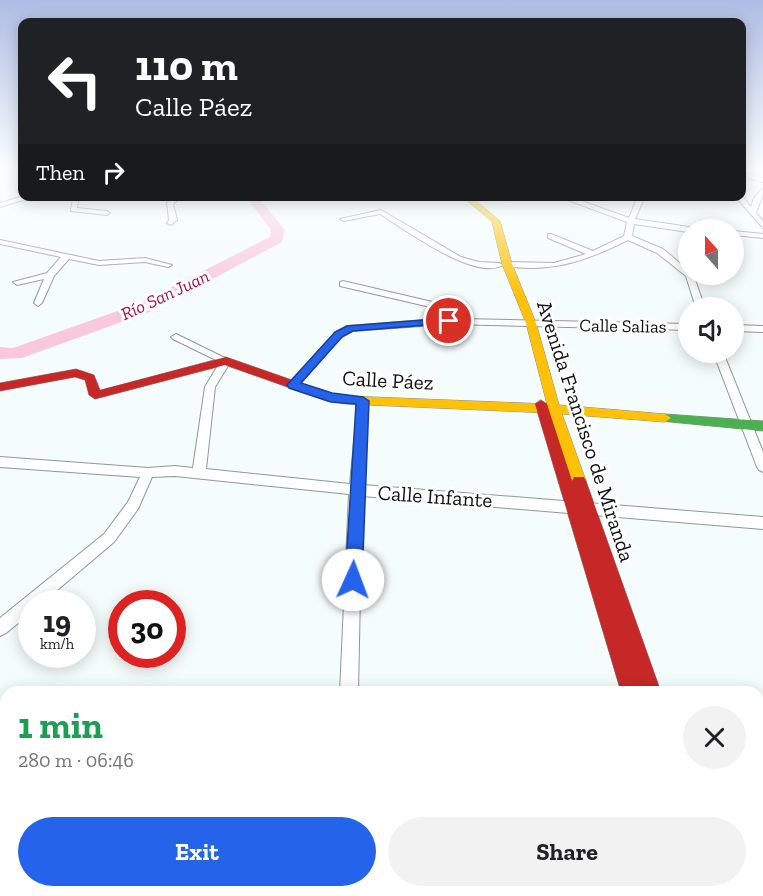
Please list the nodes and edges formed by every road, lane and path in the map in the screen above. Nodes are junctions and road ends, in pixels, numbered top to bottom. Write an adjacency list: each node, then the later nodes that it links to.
1 (94, 212): 7 (street)
2 (170, 212): 11 (street)
3 (478, 212): 21 (main road, Avenida Francisco de Miranda)
4 (485, 212): 21 (main road, Avenida Francisco de Miranda)
5 (607, 212): 10 (street)
6 (635, 212): 10 (street)
7 (107, 213)
8 (752, 213): 12 (street)
9 (344, 219): 21 (street)
10 (631, 220): 13 (street); 17 (street)
11 (171, 223)
12 (763, 226)
13 (678, 228)
14 (744, 234): 16 (street)
15 (551, 236): 19 (street)
16 (763, 236)
17 (628, 237): 19 (street); 23 (street)
18 (0, 243): 20 (street)
19 (594, 254): 21 (street)
20 (67, 256): 22 (street); 24 (street)
21 (503, 264): 29 (main road, Avenida Francisco de Miranda)
22 (168, 265)
23 (678, 265)
24 (50, 275): 25 (street); 27 (street)
25 (17, 282)
26 (343, 284): 28 (street)
27 (38, 303)
28 (458, 321): 29 (street, Calle Salias); 36 (street, Calle Salias)
29 (526, 323): 30 (street, Calle Salias); 39 (main road, Avenida Francisco de Miranda)
30 (678, 327)
31 (744, 328): 32 (street)
32 (763, 329)
33 (176, 337): 34 (street)
34 (226, 362): 36 (main road, Calle Páez); 37 (main road); 45 (street)
35 (722, 363): 40 (street)
36 (293, 385): 38 (main road, Calle Páez)
37 (0, 387)
38 (363, 401): 39 (main road, Calle Páez); 46 (street)
39 (548, 409): 40 (main road, Calle Páez); 47 (main road, Avenida Francisco de Miranda); 48 (main road, Avenida Francisco de Miranda)
40 (746, 425): 41 (main road, Calle Páez); 43 (street)
41 (763, 426)
42 (0, 462): 44 (street, Calle Infante)
43 (763, 467)
44 (148, 472): 45 (street, Calle Infante); 50 (street)
45 (199, 473): 46 (street, Calle Infante)
46 (356, 490): 47 (street, Calle Infante); 51 (street)
47 (574, 507): 48 (street, Calle Infante); 52 (main road, Avenida Francisco de Miranda)
48 (588, 509): 49 (street, Calle Infante); 53 (main road, Avenida Francisco de Miranda)
49 (763, 523)
50 (0, 628)
51 (349, 686)
52 (629, 686)
53 (649, 686)

